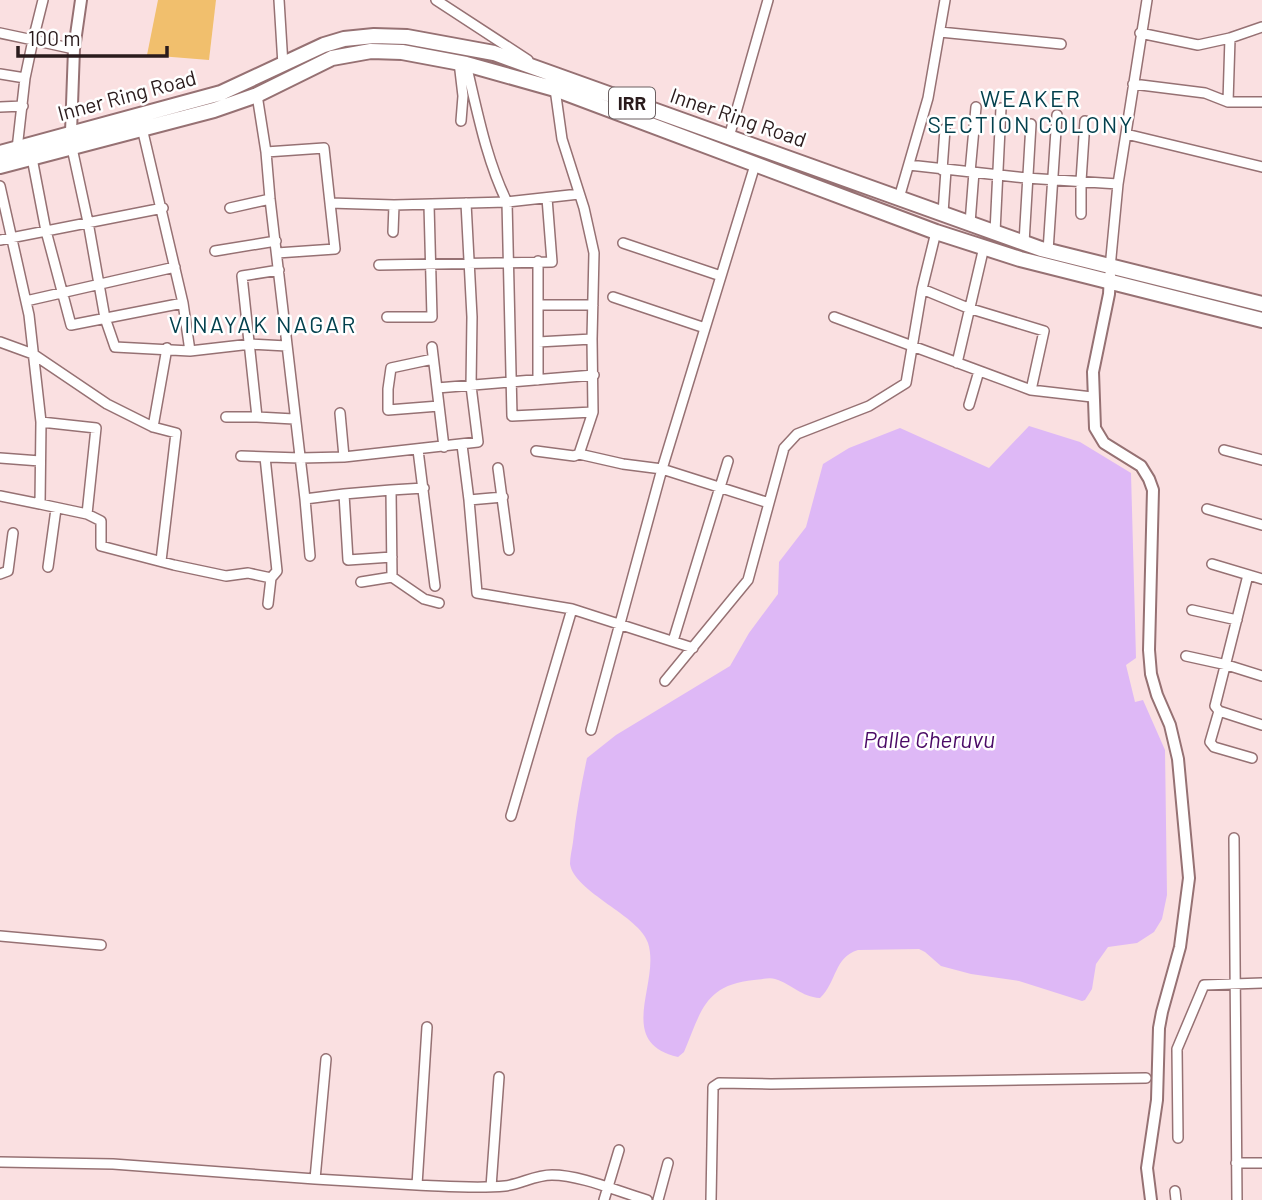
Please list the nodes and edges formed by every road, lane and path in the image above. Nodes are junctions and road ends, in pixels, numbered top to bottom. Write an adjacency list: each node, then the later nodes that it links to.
1 (43, 0): 13 (street)
2 (81, 0): 15 (street)
3 (279, 0): 17 (street)
4 (436, 0): 19 (street)
5 (768, 0): 39 (street)
6 (945, 0): 9 (street)
7 (1147, 0): 11 (street)
8 (1262, 27): 12 (street)
9 (940, 32): 14 (street); 46 (street)
10 (0, 33): 13 (street)
11 (1140, 33): 12 (street); 21 (street)
12 (1230, 38): 24 (street)
13 (33, 40): 15 (street); 20 (street)
14 (1061, 44)
15 (74, 49): 37 (street)
16 (463, 63): 22 (highway, Inner Ring Road / IRR); 23 (highway, Inner Ring Road / IRR); 32 (street); 61 (street)
17 (283, 65): 19 (highway, Inner Ring Road / IRR); 26 (highway, Inner Ring Road / IRR)
18 (0, 74): 20 (street)
19 (550, 74): 39 (highway, Inner Ring Road / IRR)
20 (25, 78): 27 (street)
21 (1133, 84): 24 (street); 38 (street)
22 (555, 89): 45 (highway, Inner Ring Road / IRR); 57 (street)
23 (257, 95): 26 (highway, Inner Ring Road / IRR); 42 (street)
24 (1228, 102): 25 (street)
25 (1262, 102)
26 (203, 105): 35 (highway, Inner Ring Road / IRR); 37 (highway, Inner Ring Road / IRR)
27 (23, 106): 28 (street); 41 (street)
28 (0, 107)
29 (976, 107): 50 (street)
30 (1001, 107): 51 (street)
31 (1057, 115): 53 (street)
32 (461, 121)
33 (1085, 121): 54 (street)
34 (1031, 124): 52 (street)
35 (142, 128): 40 (highway, Inner Ring Road / IRR); 66 (street)
36 (945, 129): 49 (street)
37 (71, 132): 41 (highway, Inner Ring Road / IRR)
38 (1126, 134): 48 (street); 55 (street)
39 (729, 137): 59 (highway, Inner Ring Road / IRR)
40 (72, 148): 44 (highway, Inner Ring Road / IRR); 70 (street)
41 (17, 149): 43 (highway, Inner Ring Road / IRR)
42 (267, 152): 60 (street); 62 (street)
43 (0, 153)
44 (32, 158): 47 (highway, Inner Ring Road / IRR); 72 (street)
45 (755, 165): 74 (highway, Inner Ring Road / IRR); 93 (street)
46 (909, 165): 49 (street); 59 (street)
47 (0, 166)
48 (1262, 167)
49 (944, 170): 50 (street); 68 (street)
50 (972, 172): 51 (street); 71 (street)
51 (997, 173): 52 (street); 75 (street)
52 (1026, 178): 53 (street); 80 (street)
53 (1054, 179): 54 (street); 83 (street)
54 (1081, 181): 55 (street); 69 (street)
55 (1118, 184): 92 (street)
56 (0, 186): 76 (street)
57 (579, 194): 58 (street); 102 (street)
58 (547, 198): 61 (street); 85 (street)
59 (900, 198): 68 (highway, Inner Ring Road / IRR)
60 (270, 199): 67 (street); 78 (street)
61 (507, 202): 63 (street); 86 (street)
62 (330, 203): 64 (street); 84 (street)
63 (466, 203): 65 (street); 87 (street)
64 (394, 205): 65 (street); 73 (street)
65 (429, 205): 88 (street)
66 (163, 208): 70 (street); 90 (street)
67 (230, 208)
68 (943, 214): 71 (highway, Inner Ring Road / IRR)
69 (1082, 214)
70 (88, 222): 72 (street); 94 (street)
71 (970, 223): 75 (highway, Inner Ring Road / IRR)
72 (46, 231): 76 (street); 96 (street)
73 (393, 232)
74 (936, 232): 81 (highway, Inner Ring Road / IRR); 95 (street)
75 (995, 232): 80 (highway, Inner Ring Road / IRR)
76 (12, 237): 77 (street); 98 (street)
77 (0, 240)
78 (276, 241): 82 (street); 84 (street)
79 (623, 243): 93 (street)
80 (1024, 243): 83 (highway, Inner Ring Road / IRR)
81 (984, 247): 92 (highway, Inner Ring Road / IRR); 103 (street)
82 (215, 251)
83 (1048, 251): 92 (highway, Inner Ring Road / IRR)
84 (277, 253): 91 (street)
85 (538, 261): 86 (street); 101 (street)
86 (507, 262): 87 (street); 124 (street)
87 (469, 263): 88 (street); 125 (street)
88 (431, 264): 89 (street); 104 (street)
89 (379, 265)
90 (175, 267): 94 (street); 99 (street)
91 (279, 270): 112 (street); 113 (street)
92 (1110, 275): 100 (highway, Inner Ring Road / IRR); 107 (highway, Inner Ring Road / IRR); 128 (street)
93 (721, 276): 108 (street)
94 (99, 285): 96 (street); 106 (street)
95 (922, 289): 103 (street); 114 (street)
96 (63, 293): 98 (street); 106 (street)
97 (613, 297): 108 (street)
98 (26, 301): 118 (street)
99 (183, 303): 106 (street); 117 (street)
100 (1262, 304)
101 (538, 305): 102 (street); 111 (street)
102 (593, 305): 109 (street)
103 (968, 308): 120 (street); 127 (street)
104 (387, 317)
105 (834, 317): 114 (street)
106 (105, 318): 116 (street)
107 (1262, 320)
108 (705, 328): 153 (street)
109 (592, 338): 111 (street); 122 (street)
110 (0, 342): 118 (street)
111 (538, 342): 123 (street)
112 (251, 344): 113 (street); 117 (street); 134 (street)
113 (287, 346): 135 (street)
114 (912, 346): 120 (street); 162 (street)
115 (432, 347): 119 (street)
116 (167, 348): 117 (street); 137 (street)
117 (190, 351)
118 (33, 354): 136 (street); 137 (street)
119 (433, 359): 126 (street); 130 (street)
120 (957, 363): 121 (street)
121 (979, 371): 127 (street); 129 (street)
122 (594, 375): 123 (street); 132 (street)
123 (538, 380): 124 (street)
124 (510, 382): 125 (street); 132 (street)
125 (471, 386): 126 (street); 138 (street)
126 (437, 388): 130 (street)
127 (1031, 390): 128 (street)
128 (1092, 397): 222 (street)
129 (969, 405)
130 (439, 406): 139 (street)
131 (340, 412): 146 (street)
132 (593, 412): 143 (street)
133 (226, 417): 134 (street)
134 (257, 417): 135 (street)
135 (294, 419): 148 (street)
136 (41, 422): 150 (street); 166 (street)
137 (153, 427): 172 (street)
138 (462, 445): 139 (street); 161 (street)
139 (444, 447): 140 (street)
140 (418, 450): 146 (street); 155 (street)
141 (1224, 450): 149 (street)
142 (536, 451): 143 (street)
143 (579, 454): 153 (street)
144 (241, 456): 145 (street)
145 (265, 457): 148 (street); 178 (street)
146 (344, 457): 148 (street)
147 (0, 458): 150 (street)
148 (300, 458): 160 (street)
149 (1262, 460)
150 (40, 461): 163 (street)
151 (728, 461): 154 (street)
152 (498, 468): 159 (street)
153 (662, 469): 154 (street); 187 (street)
154 (720, 487): 162 (street); 188 (street)
155 (424, 488): 156 (street); 181 (street)
156 (391, 490): 157 (street); 171 (street)
157 (344, 494): 160 (street); 171 (street)
158 (0, 496): 163 (street)
159 (503, 497): 161 (street); 169 (street)
160 (305, 499): 170 (street)
161 (469, 500): 184 (street)
162 (769, 503): 189 (street)
163 (40, 504): 164 (street)
164 (56, 509): 166 (street); 174 (street)
165 (1207, 509): 167 (street)
166 (88, 514): 172 (street)
167 (1262, 524)
168 (13, 533): 175 (street)
169 (509, 550)
170 (310, 556)
171 (392, 557): 177 (street)
172 (161, 561): 178 (street)
173 (1212, 564): 176 (street)
174 (48, 568)
175 (0, 574)
176 (1248, 575): 179 (street); 186 (street)
177 (392, 577): 180 (street); 182 (street)
178 (271, 578): 183 (street)
179 (1262, 579)
180 (361, 582)
181 (435, 586)
182 (439, 603)
183 (268, 604)
184 (572, 610): 187 (street); 198 (street)
185 (1192, 610): 186 (street)
186 (1237, 620): 191 (street)
187 (620, 623): 188 (street); 196 (street)
188 (673, 640): 189 (street)
189 (693, 648): 193 (street)
190 (1186, 656): 191 (street)
191 (1227, 665): 192 (street); 194 (street)
192 (1262, 676)
193 (665, 681)
194 (1219, 711): 195 (street); 197 (street)
195 (1262, 725)
196 (591, 730)
197 (1252, 758)
198 (511, 817)
199 (1234, 838): 202 (street)
200 (0, 936): 201 (street)
201 (101, 945)
202 (1234, 983): 203 (street); 208 (street); 212 (street)
203 (1262, 983)
204 (427, 1027): 215 (street)
205 (326, 1059): 214 (street)
206 (499, 1077): 216 (street)
207 (1146, 1078): 221 (street)
208 (1178, 1138)
209 (619, 1150): 217 (street)
210 (0, 1162): 214 (street)
211 (668, 1163): 220 (street)
212 (1237, 1163): 213 (street); 223 (street)
213 (1262, 1163)
214 (316, 1179): 215 (street)
215 (417, 1185): 216 (street)
216 (491, 1187): 217 (street)
217 (608, 1188): 218 (street); 219 (street)
218 (604, 1200)
219 (647, 1200)
220 (658, 1200)
221 (711, 1200)
222 (1150, 1200)
223 (1237, 1200)

